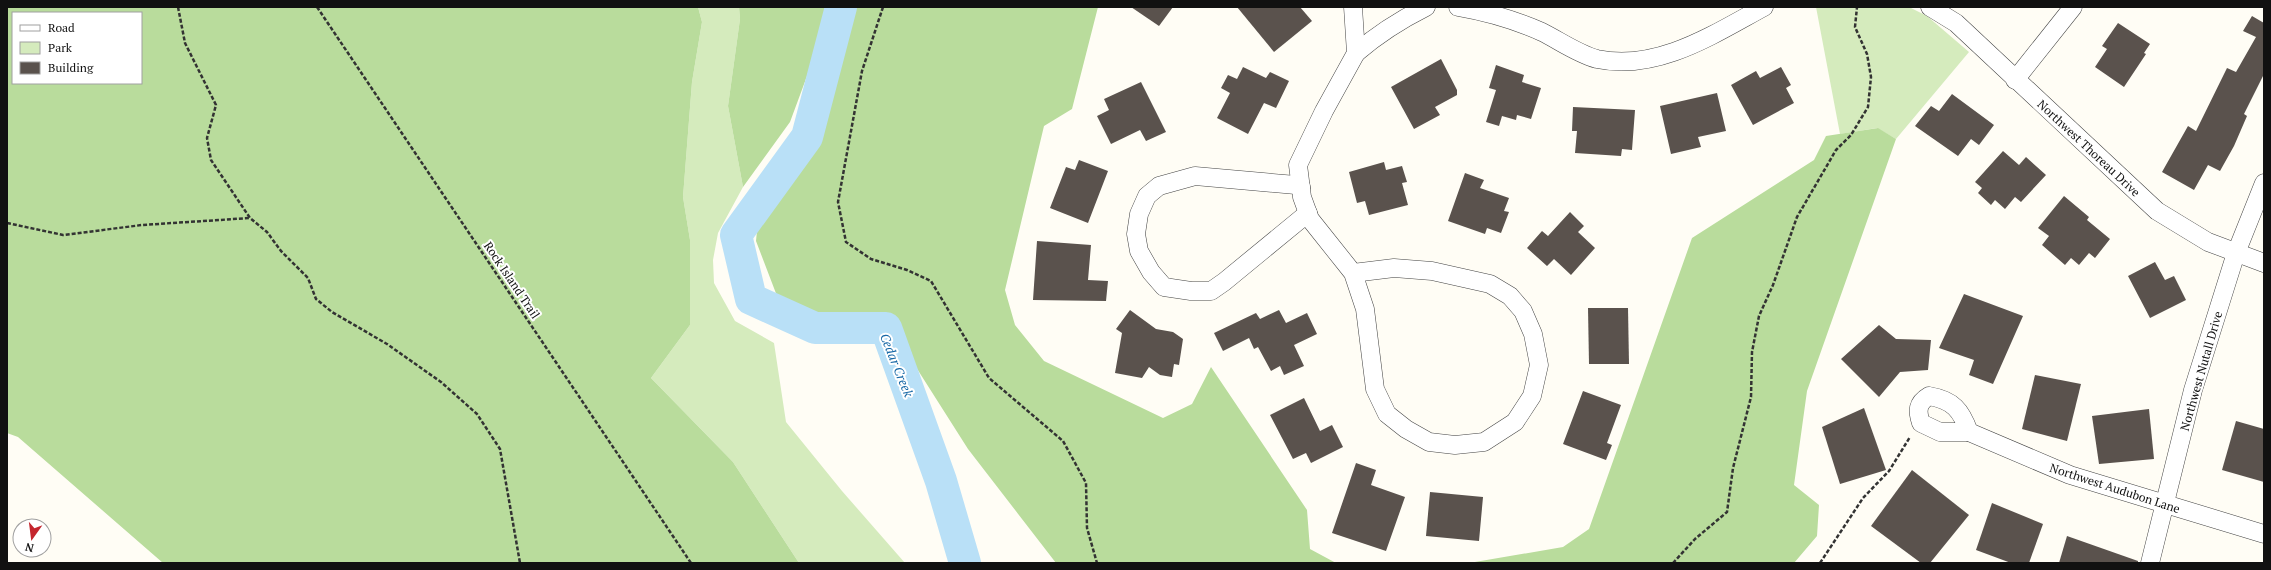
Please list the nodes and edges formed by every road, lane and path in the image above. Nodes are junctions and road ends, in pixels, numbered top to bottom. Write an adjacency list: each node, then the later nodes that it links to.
1 (178, 7): 16 (path)
2 (317, 7): 26 (path, Rock Island Trail)
3 (883, 7): 27 (path)
4 (1353, 7): 11 (street)
5 (1426, 7): 11 (street)
6 (1458, 7): 7 (street)
7 (1764, 7)
8 (1857, 7): 28 (path)
9 (1930, 7): 12 (street, Northwest Thoreau Drive)
10 (2073, 7): 12 (street)
11 (1356, 53): 14 (street)
12 (2015, 80): 18 (street, Northwest Thoreau Drive)
13 (2264, 183): 18 (street, Northwest Nutall Drive)
14 (1301, 187): 15 (street); 15 (street)
15 (1308, 213): 20 (street)
16 (250, 218): 17 (path); 25 (path)
17 (7, 223)
18 (2236, 253): 19 (street, Northwest Thoreau Drive); 23 (street, Northwest Nutall Drive)
19 (2264, 263)
20 (1353, 273): 20 (street)
21 (1921, 423): 22 (street); 22 (street); 29 (path)
22 (1970, 432): 23 (street, Northwest Audubon Lane)
23 (2164, 505): 24 (street, Northwest Audubon Lane); 30 (street, Northwest Nutall Drive)
24 (2264, 534)
25 (520, 563)
26 (690, 563)
27 (1097, 563)
28 (1673, 563)
29 (1820, 563)
30 (2150, 563)

